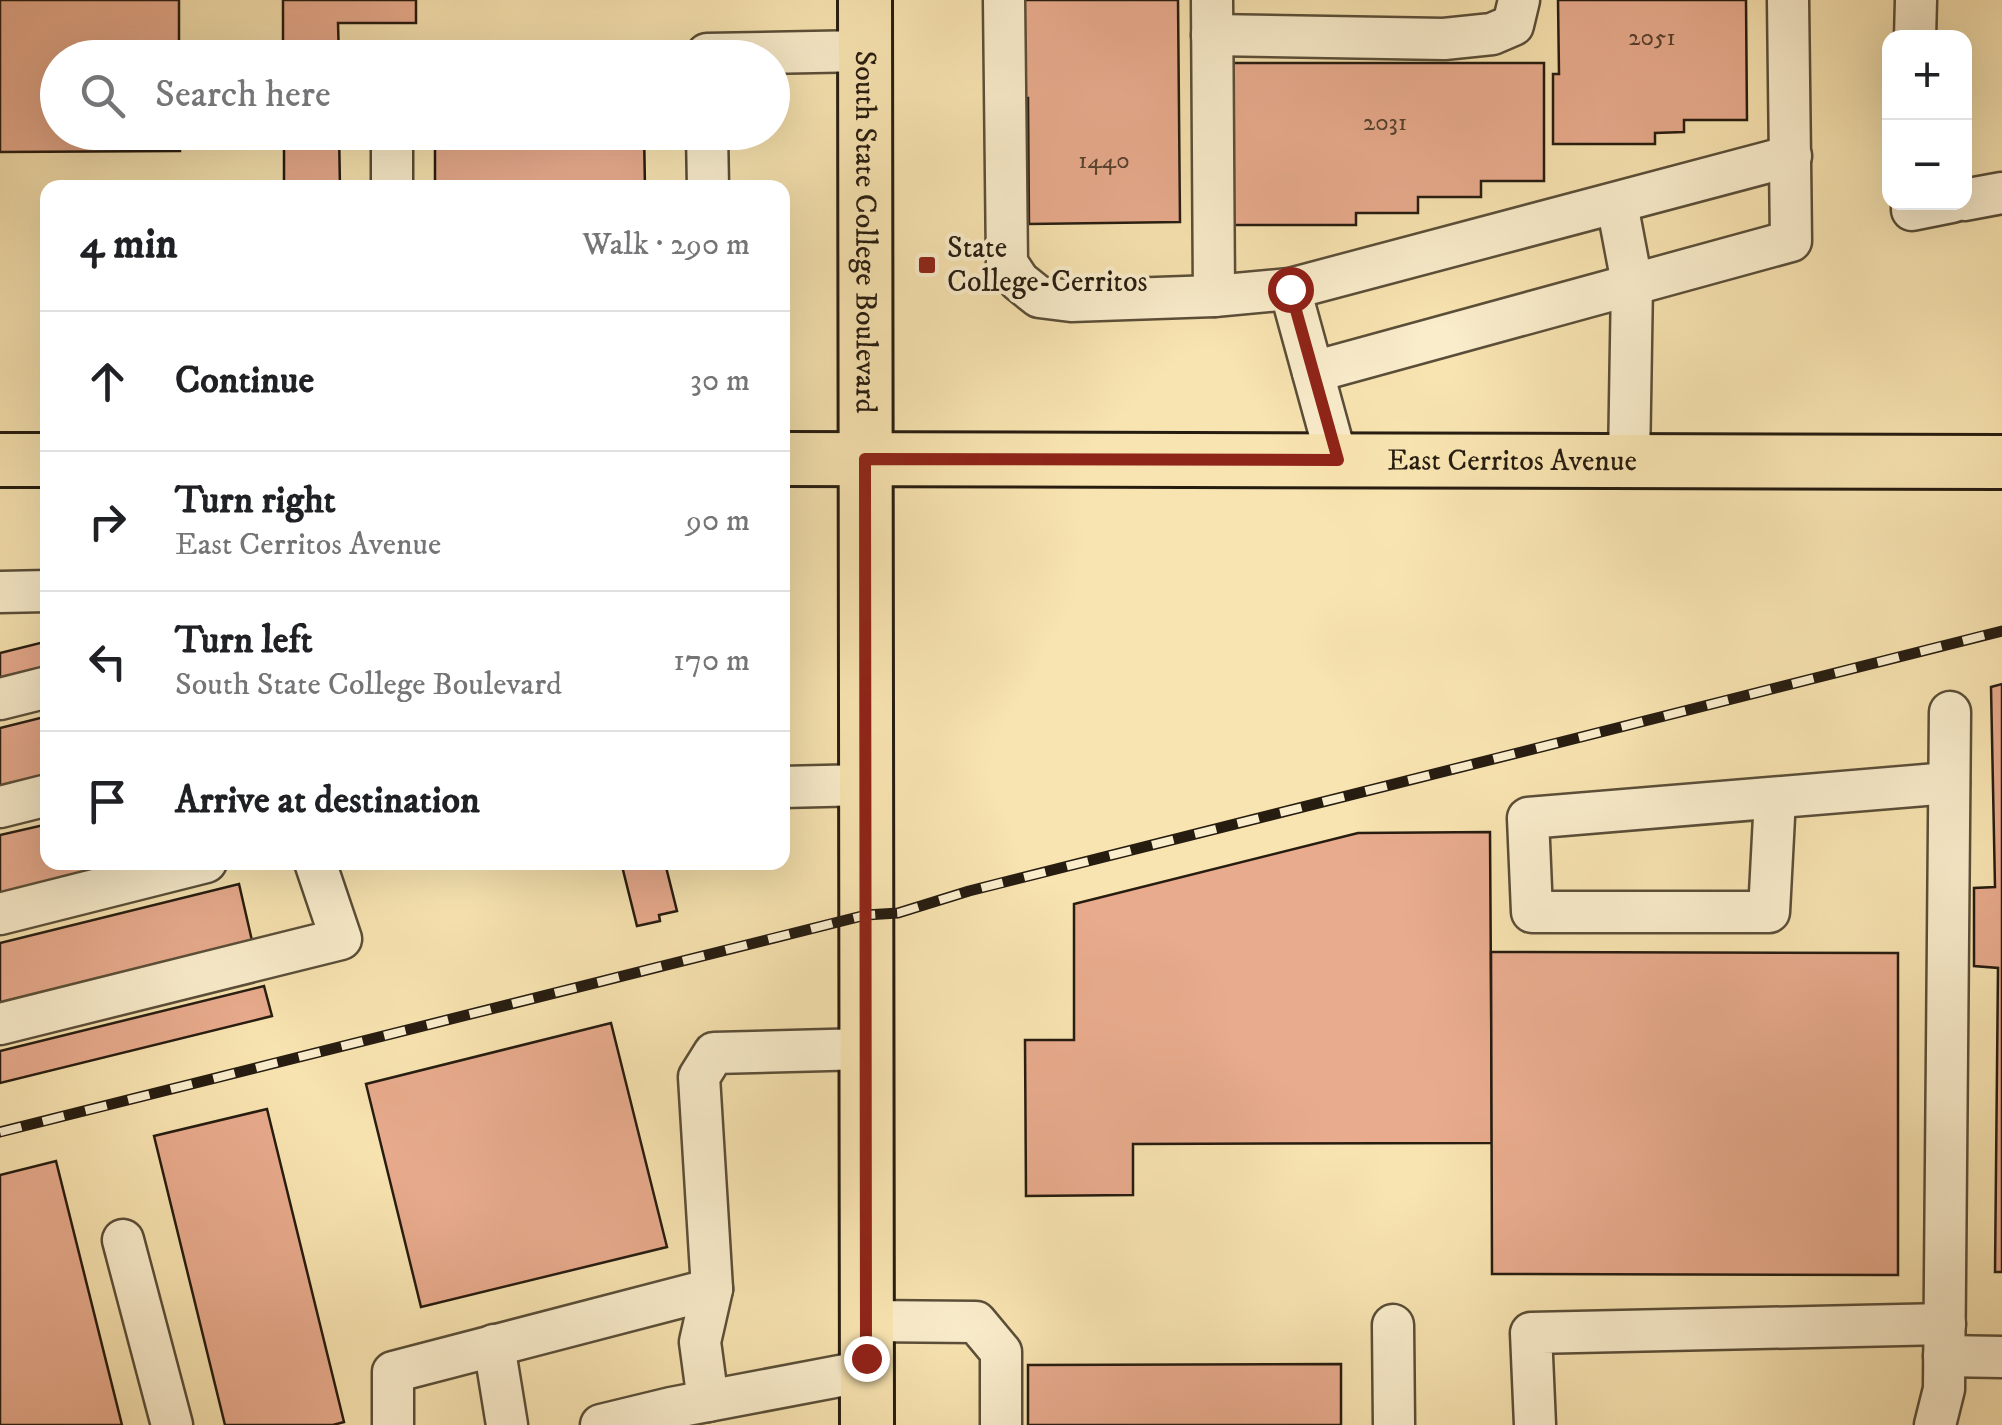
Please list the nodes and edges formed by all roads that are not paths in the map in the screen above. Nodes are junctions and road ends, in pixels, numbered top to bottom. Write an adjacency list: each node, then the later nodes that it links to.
1 (864, 0): 8 (main road, South State College Boulevard)
2 (1004, 0): 20 (street)
3 (1519, 0): 6 (street)
4 (1788, 0): 12 (street)
5 (1916, 0): 7 (street)
6 (1212, 18): 20 (street)
7 (1915, 30)
8 (864, 51): 9 (street); 23 (main road, South State College Boulevard)
9 (790, 52)
10 (392, 150): 13 (street)
11 (708, 150): 14 (street)
12 (1791, 156): 17 (street); 18 (street)
13 (392, 180)
14 (708, 180)
15 (2002, 193): 16 (street)
16 (1972, 199)
17 (1617, 204): 18 (street); 19 (street)
18 (1632, 284): 21 (street); 27 (street)
19 (1290, 289): 20 (street); 21 (street)
20 (1214, 296)
21 (1313, 372): 26 (street)
22 (790, 459): 23 (main road, East Cerritos Avenue)
23 (865, 459): 26 (main road, East Cerritos Avenue); 35 (main road, South State College Boulevard)
24 (0, 460): 25 (main road)
25 (40, 460)
26 (1338, 460): 27 (main road, East Cerritos Avenue)
27 (1628, 462): 28 (main road, East Cerritos Avenue)
28 (2002, 462)
29 (0, 592): 30 (street)
30 (40, 592)
31 (40, 689): 32 (street)
32 (0, 699)
33 (1950, 712): 34 (street)
34 (1950, 783): 38 (street); 48 (street)
35 (866, 785): 36 (street); 44 (main road, South State College Boulevard)
36 (790, 787)
37 (40, 797): 39 (street)
38 (1775, 798): 38 (street)
39 (0, 807)
40 (174, 870): 42 (street)
41 (318, 870): 43 (street)
42 (0, 914)
43 (0, 1024)
44 (866, 1049): 46 (street); 50 (main road, South State College Boulevard)
45 (124, 1240): 53 (street)
46 (712, 1289): 49 (street); 52 (street)
47 (1393, 1324): 59 (street)
48 (1944, 1340): 51 (street); 60 (street); 61 (street)
49 (494, 1345): 54 (street); 55 (street)
50 (866, 1346): 52 (street); 57 (main road, South State College Boulevard); 58 (street)
51 (2002, 1356)
52 (684, 1411): 56 (street)
53 (172, 1425)
54 (393, 1425)
55 (506, 1425)
56 (601, 1425)
57 (866, 1425)
58 (1001, 1425)
59 (1394, 1425)
60 (1535, 1425)
61 (1934, 1425)

